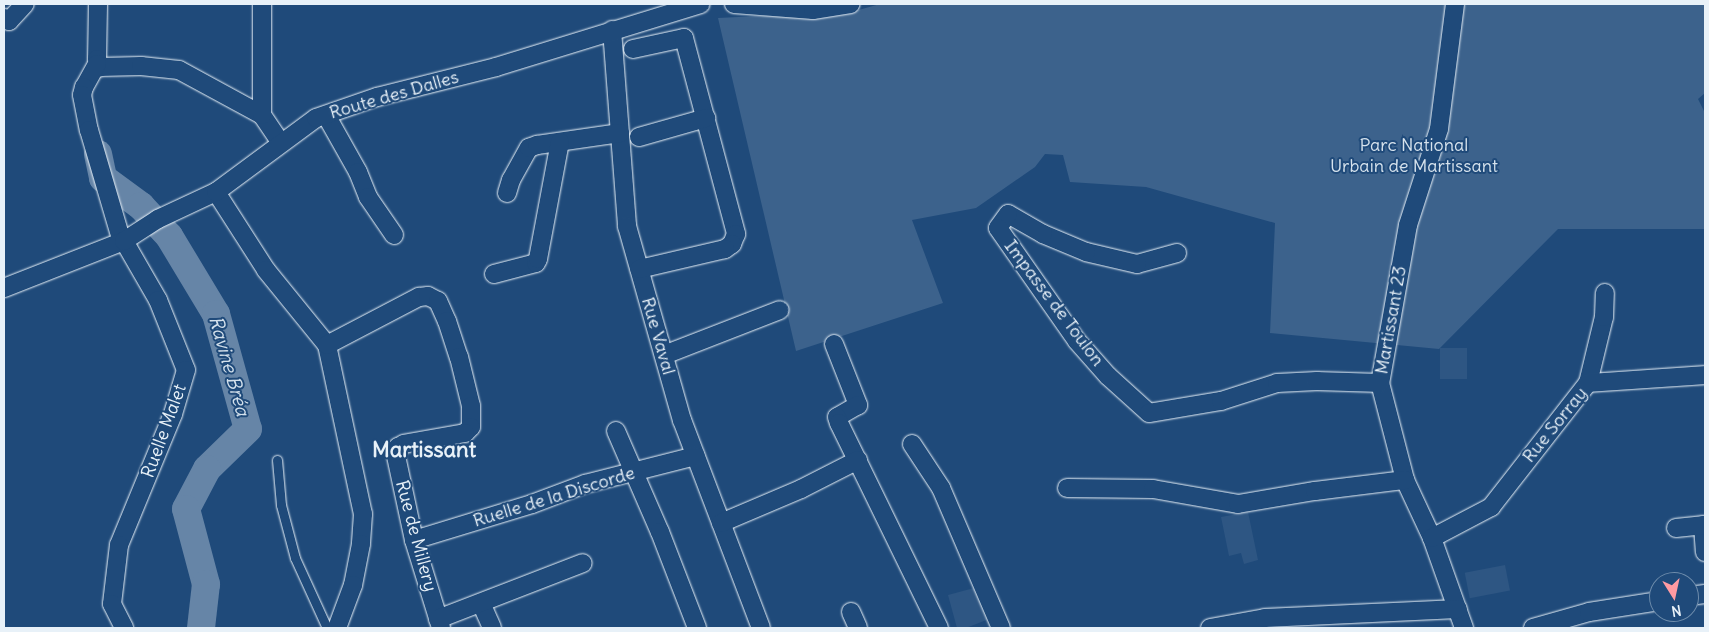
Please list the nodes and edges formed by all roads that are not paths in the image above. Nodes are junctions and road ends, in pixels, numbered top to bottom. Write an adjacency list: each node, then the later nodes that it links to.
1 (25, 4): 8 (street)
2 (98, 4): 11 (street)
3 (262, 4): 12 (street)
4 (701, 4): 9 (street, Route des Dalles)
5 (734, 4): 6 (street)
6 (850, 4)
7 (1455, 4): 33 (street, Martissant 23)
8 (4, 18)
9 (612, 30): 13 (street, Route des Dalles); 15 (street, Rue Vaval)
10 (633, 49): 14 (street)
11 (97, 64): 12 (street); 22 (street, Ruelle Malet)
12 (262, 115): 17 (street)
13 (326, 115): 17 (street, Route des Dalles); 21 (street)
14 (706, 118): 16 (street); 24 (street)
15 (620, 133): 18 (street); 24 (street, Rue Vaval)
16 (640, 137)
17 (280, 142): 19 (street, Route des Dalles)
18 (560, 142): 20 (street); 25 (street)
19 (216, 192): 22 (street, Route des Dalles); 30 (street)
20 (507, 193)
21 (394, 235)
22 (123, 241): 26 (street, Route des Dalles); 56 (street, Ruelle Malet)
23 (1177, 253): 33 (street, Impasse de Toulon)
24 (639, 269): 31 (street, Rue Vaval)
25 (494, 274)
26 (4, 288)
27 (1605, 294): 34 (street)
28 (780, 310): 31 (street)
29 (834, 344): 39 (street)
30 (326, 345): 47 (street, Rue de Millery); 58 (street)
31 (664, 355): 37 (street, Rue Vaval)
32 (1705, 375): 34 (street, Rue Sorray)
33 (1380, 382): 41 (street, Martissant 23)
34 (1588, 383): 46 (street, Rue Sorray)
35 (616, 431): 40 (street)
36 (912, 444): 63 (street)
37 (696, 456): 40 (street, Ruelle de la Discorde); 43 (street, Rue Vaval)
38 (277, 460): 57 (lane)
39 (858, 460): 43 (street); 62 (street)
40 (634, 472): 47 (street, Ruelle de la Discorde); 60 (street)
41 (1405, 480): 42 (street); 46 (street, Martissant 23)
42 (1067, 488)
43 (721, 523): 61 (street, Rue Vaval)
44 (1704, 525): 45 (street); 48 (street)
45 (1676, 528)
46 (1432, 538): 52 (street, Martissant 23)
47 (414, 540): 55 (street, Rue de Millery)
48 (1705, 552)
49 (583, 563): 50 (street)
50 (481, 603): 55 (street); 59 (street)
51 (1649, 603): 66 (street)
52 (1458, 609): 53 (street); 65 (street, Martissant 23)
53 (1345, 621): 54 (street)
54 (1275, 623): 64 (street)
55 (440, 624)
56 (124, 628)
57 (327, 628)
58 (337, 628)
59 (492, 628)
60 (697, 628)
61 (761, 628)
62 (939, 628)
63 (1001, 628)
64 (1210, 628)
65 (1464, 628)
66 (1533, 628)

